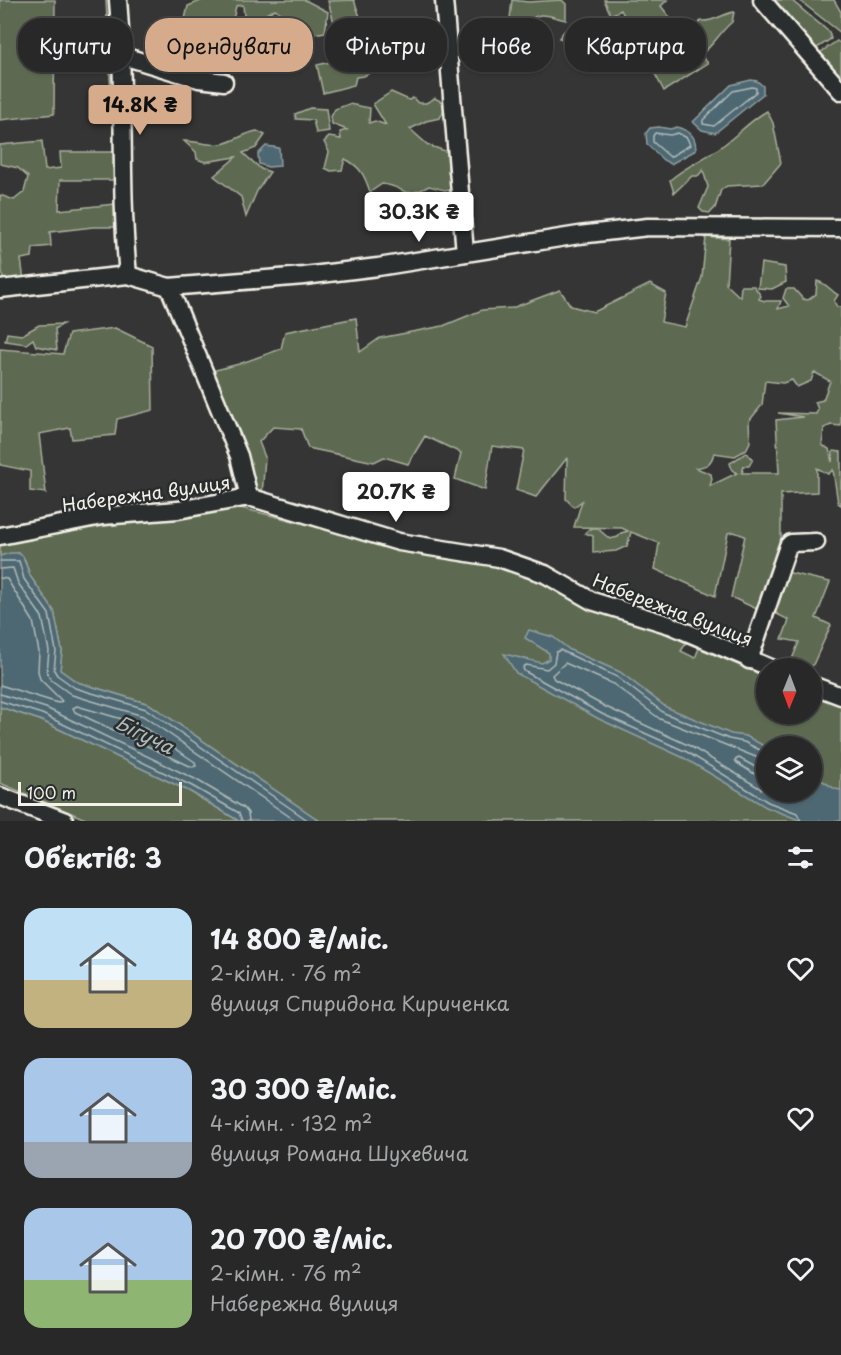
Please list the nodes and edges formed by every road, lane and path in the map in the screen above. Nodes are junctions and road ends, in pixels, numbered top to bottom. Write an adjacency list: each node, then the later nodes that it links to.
1 (118, 0): 4 (street)
2 (444, 0): 10 (street)
3 (762, 0): 8 (street)
4 (120, 18)
5 (133, 59): 7 (street)
6 (123, 72): 11 (street)
7 (224, 82)
8 (841, 91)
9 (841, 228): 10 (street)
10 (465, 253): 12 (street)
11 (128, 275): 12 (street); 13 (street)
12 (168, 287): 14 (street)
13 (0, 289)
14 (249, 497): 15 (street, Набережна вулиця); 17 (street, Набережна вулиця)
15 (0, 536)
16 (816, 542): 17 (street)
17 (749, 660): 18 (street, Набережна вулиця)
18 (756, 663)
19 (822, 689): 20 (street)
20 (841, 696)
21 (0, 796): 22 (street)
22 (65, 821)

